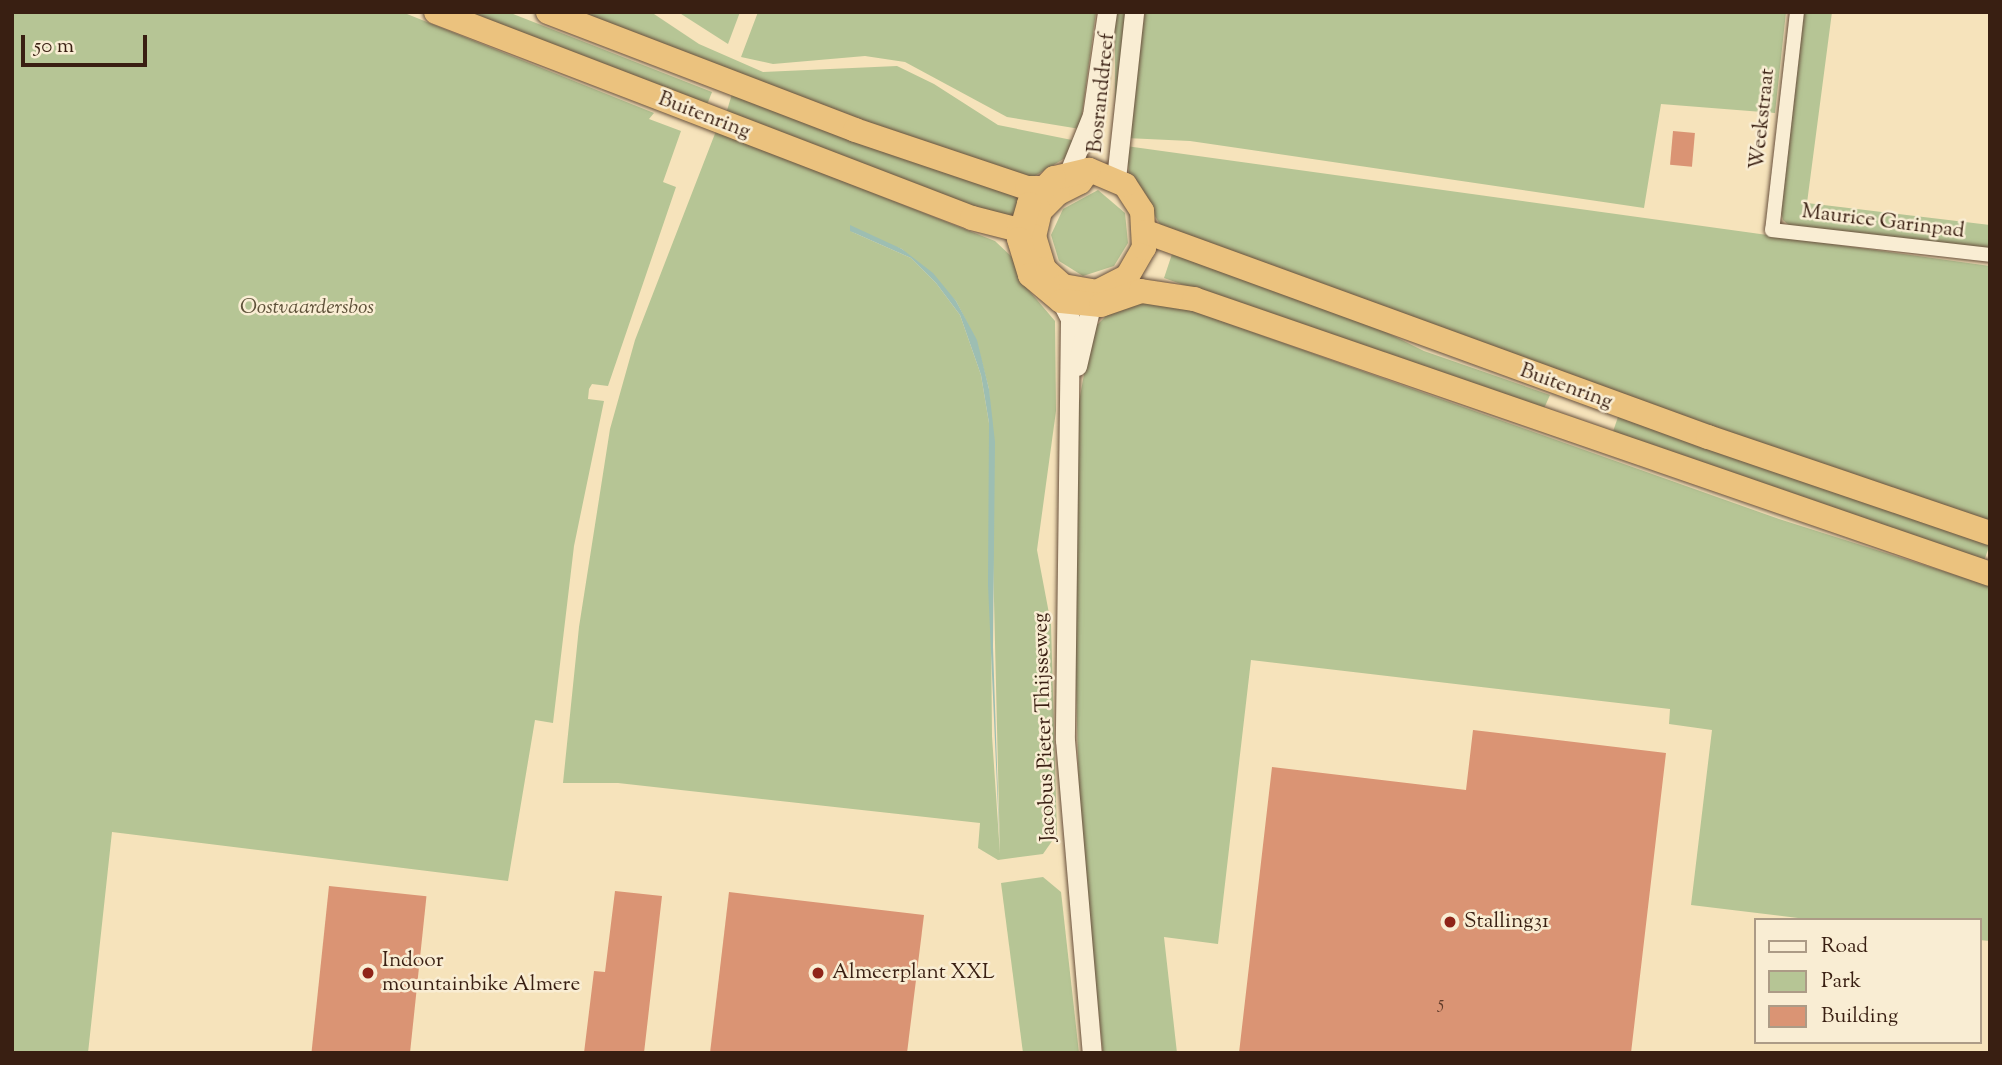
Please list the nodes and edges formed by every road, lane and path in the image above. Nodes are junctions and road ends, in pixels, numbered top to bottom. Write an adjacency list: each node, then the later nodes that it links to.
1 (436, 12): 11 (highway, Buitenring)
2 (548, 12): 8 (highway, Buitenring)
3 (1107, 12): 6 (street, Bosranddreef)
4 (1134, 12): 7 (street, Bosranddreef)
5 (1797, 12): 9 (street, Weekstraat)
6 (1079, 171): 7 (highway); 8 (highway); 11 (highway)
7 (1116, 179): 10 (highway)
8 (1041, 188): 11 (highway)
9 (1772, 230): 12 (street, Maurice Garinpad)
10 (1146, 232): 13 (highway); 17 (highway, Buitenring)
11 (1025, 240): 14 (highway); 15 (highway)
12 (1990, 255)
13 (1127, 285): 14 (highway); 18 (highway, Buitenring)
14 (1094, 299): 15 (highway); 16 (street, Jacobus Pieter Thijsseweg)
15 (1061, 300): 16 (street, Jacobus Pieter Thijsseweg)
16 (1067, 398): 19 (street, Jacobus Pieter Thijsseweg)
17 (1990, 533)
18 (1990, 574)
19 (1092, 1053)

